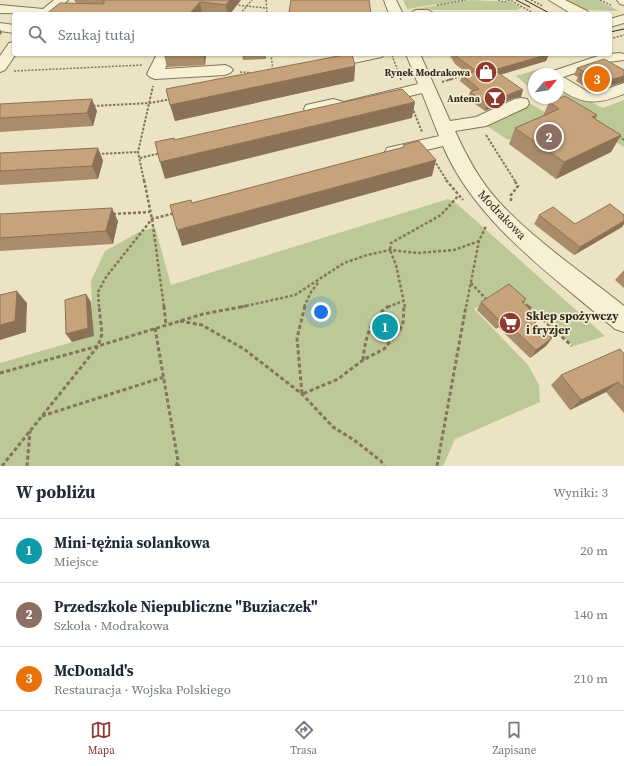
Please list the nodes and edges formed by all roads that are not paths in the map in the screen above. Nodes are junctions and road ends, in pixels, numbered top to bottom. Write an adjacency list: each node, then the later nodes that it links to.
1 (11, 0): 5 (street)
2 (390, 0): 8 (street)
3 (540, 0): 9 (street)
4 (555, 0): 10 (street)
5 (0, 8): 6 (street)
6 (52, 9): 7 (street)
7 (71, 10)
8 (395, 12)
9 (563, 12)
10 (578, 12)
11 (624, 19): 12 (street)
12 (612, 22)
13 (0, 23): 14 (street)
14 (12, 24)
15 (0, 27): 16 (street)
16 (12, 29)
17 (12, 51): 23 (street)
18 (367, 56): 22 (street)
19 (414, 56): 26 (street, Modrakowa)
20 (622, 58): 25 (street)
21 (159, 64): 24 (street)
22 (311, 67)
23 (5, 69)
24 (225, 70)
25 (564, 72)
26 (432, 85): 30 (street); 31 (street, Modrakowa)
27 (564, 85): 28 (street)
28 (624, 88)
29 (521, 103): 31 (street)
30 (312, 109)
31 (447, 133): 32 (street); 33 (street, Modrakowa)
32 (375, 157)
33 (624, 321)

